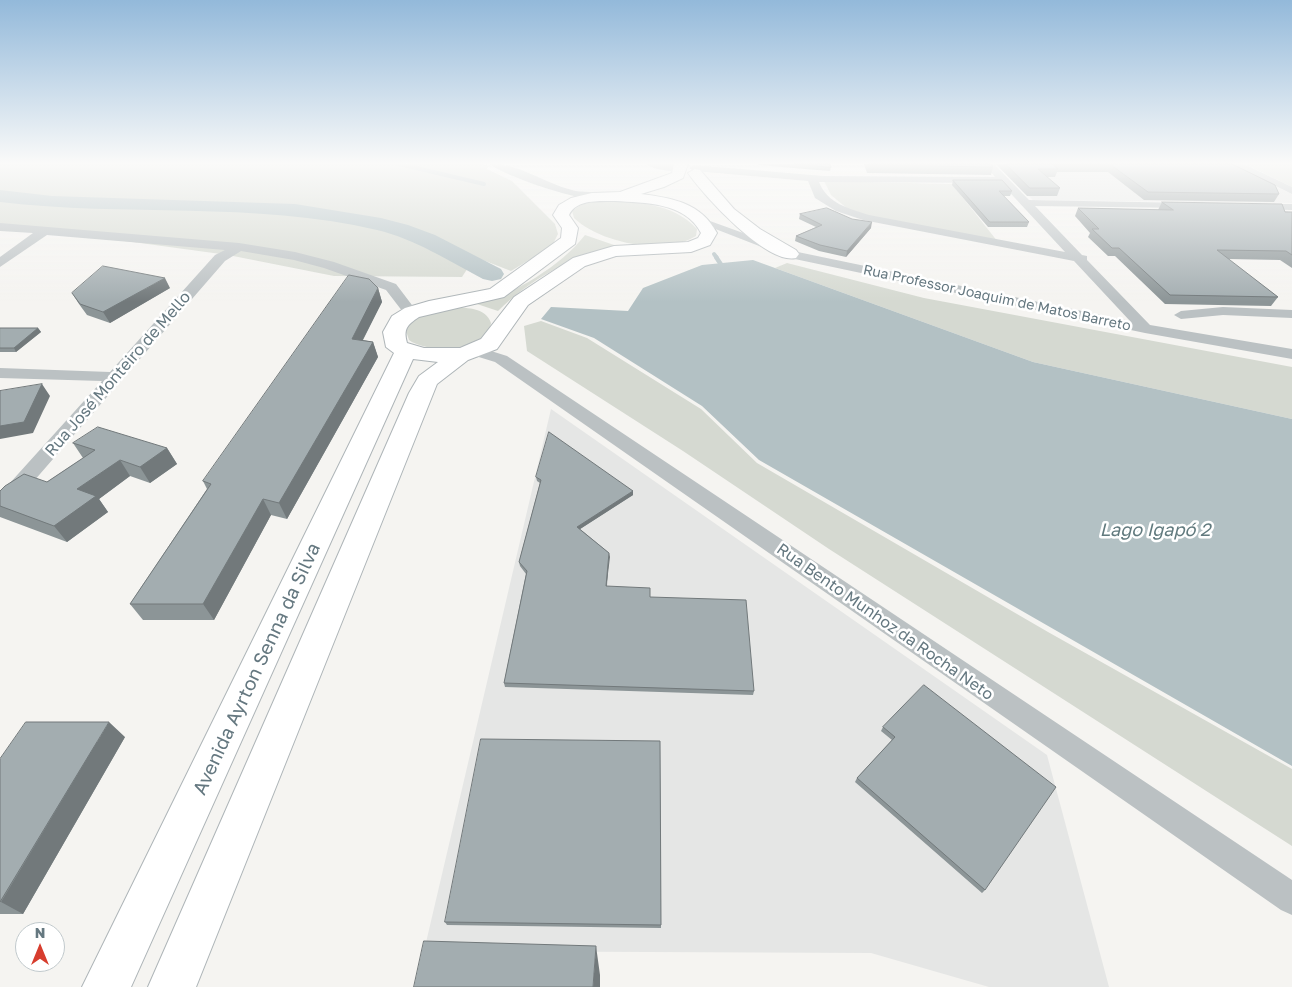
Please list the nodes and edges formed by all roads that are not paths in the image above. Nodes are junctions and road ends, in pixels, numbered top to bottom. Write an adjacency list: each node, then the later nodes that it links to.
1 (562, 210): 14 (main road)
2 (680, 210): 7 (main road)
3 (699, 210): 7 (main road)
4 (726, 210): 11 (main road)
5 (843, 210): 12 (street)
6 (1031, 210): 12 (street)
7 (701, 219): 11 (street, Rua Professor Joaquim de Matos Barreto); 19 (main road)
8 (0, 227): 9 (street)
9 (43, 232): 10 (street); 13 (street)
10 (239, 247): 14 (street); 22 (street, Rua José Monteiro de Mello)
11 (790, 254): 17 (street, Rua Professor Joaquim de Matos Barreto)
12 (1082, 259): 17 (street)
13 (0, 263)
14 (411, 313): 18 (main road)
15 (1292, 314): 16 (street)
16 (1181, 315)
17 (1145, 329): 20 (street, Rua Professor Joaquim de Matos Barreto)
18 (406, 351): 19 (main road); 25 (main road, Avenida Ayrton Senna da Silva)
19 (467, 353): 24 (street, Rua Bento Munhoz da Rocha Neto); 26 (main road)
20 (1292, 354)
21 (0, 373): 22 (street)
22 (117, 377): 23 (street, Rua José Monteiro de Mello)
23 (0, 507)
24 (1292, 899)
25 (106, 987)
26 (172, 987)

